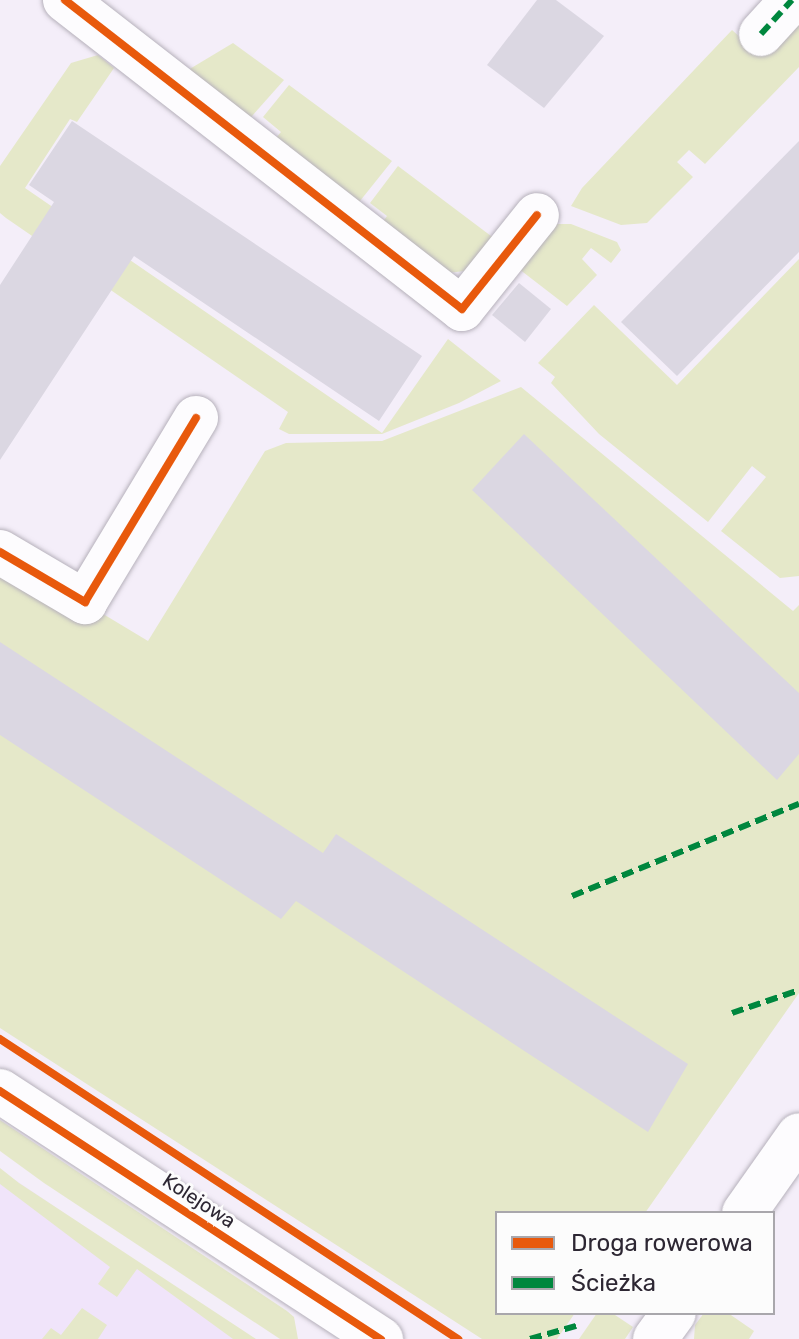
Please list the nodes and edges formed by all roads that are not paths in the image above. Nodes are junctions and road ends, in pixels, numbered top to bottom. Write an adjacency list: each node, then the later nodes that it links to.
1 (65, 0): 4 (street)
2 (792, 0): 3 (street)
3 (761, 34)
4 (537, 215)
5 (196, 418): 6 (street)
6 (0, 552)
7 (0, 1091): 11 (street, Kolejowa)
8 (799, 1135): 9 (street)
9 (745, 1211)
10 (673, 1315): 12 (street)
11 (381, 1339)
12 (655, 1339)

